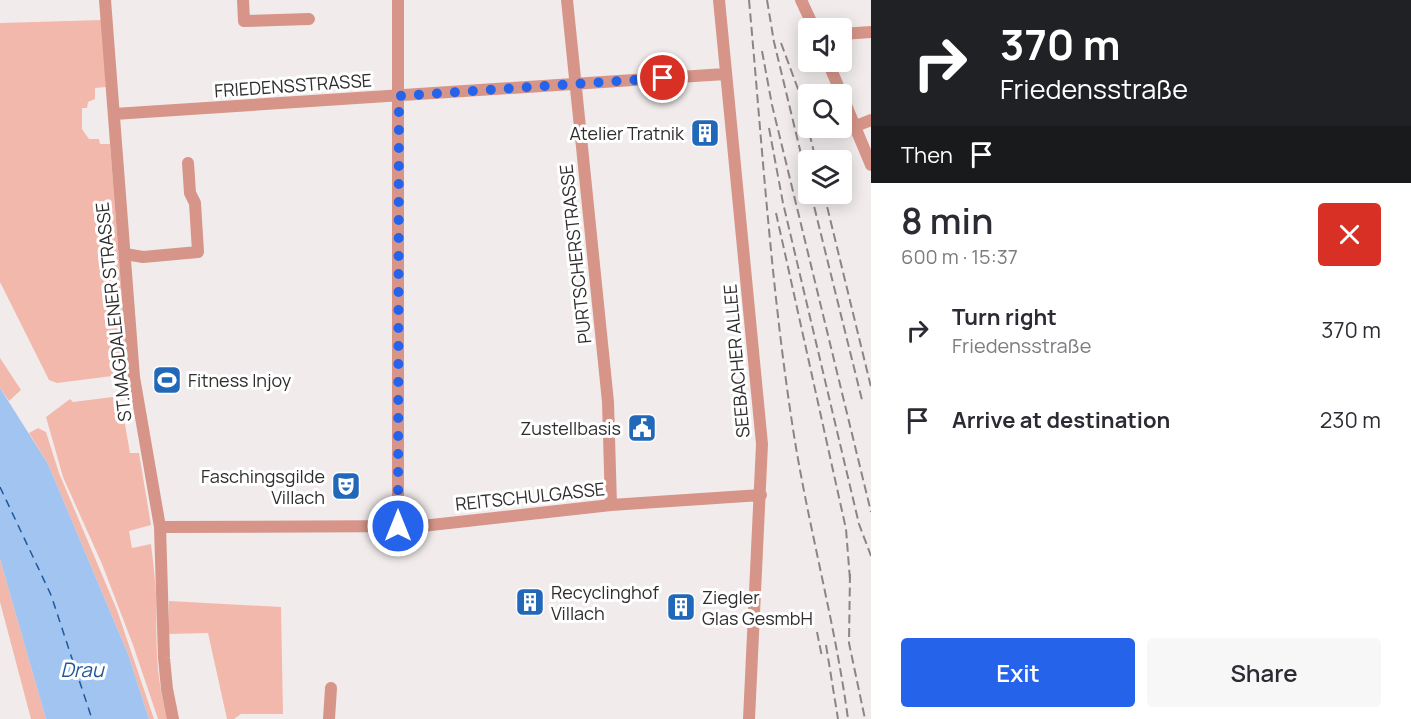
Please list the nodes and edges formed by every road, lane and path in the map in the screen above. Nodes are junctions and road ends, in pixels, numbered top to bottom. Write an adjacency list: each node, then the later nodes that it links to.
1 (105, 0): 15 (street, ST.MAGDALENER STRASSE)
2 (243, 0): 8 (street)
3 (398, 0): 14 (street)
4 (567, 0): 13 (street, PURTSCHERSTRASSE)
5 (719, 0): 12 (street, SEEBACHER ALLEE)
6 (801, 0): 7 (street)
7 (809, 18)
8 (309, 19)
9 (871, 32): 10 (street)
10 (852, 33)
11 (832, 72): 17 (street)
12 (725, 74): 13 (street, FRIEDENSSTRASSE); 21 (street, SEEBACHER ALLEE)
13 (576, 84): 14 (street, FRIEDENSSTRASSE); 22 (street, PURTSCHERSTRASSE)
14 (399, 96): 15 (street, FRIEDENSSTRASSE); 23 (street)
15 (114, 114): 20 (street, ST.MAGDALENER STRASSE)
16 (871, 120): 17 (street)
17 (856, 126): 19 (street)
18 (188, 163): 20 (street)
19 (871, 165)
20 (125, 254): 24 (street, ST.MAGDALENER STRASSE)
21 (761, 495): 22 (street, REITSCHULGASSE); 28 (street, SEEBACHER ALLEE)
22 (611, 505): 23 (street, REITSCHULGASSE)
23 (398, 526): 24 (street, REITSCHULGASSE)
24 (160, 527): 26 (street, ST.MAGDALENER STRASSE)
25 (331, 688): 27 (street)
26 (173, 719)
27 (329, 719)
28 (749, 719)

